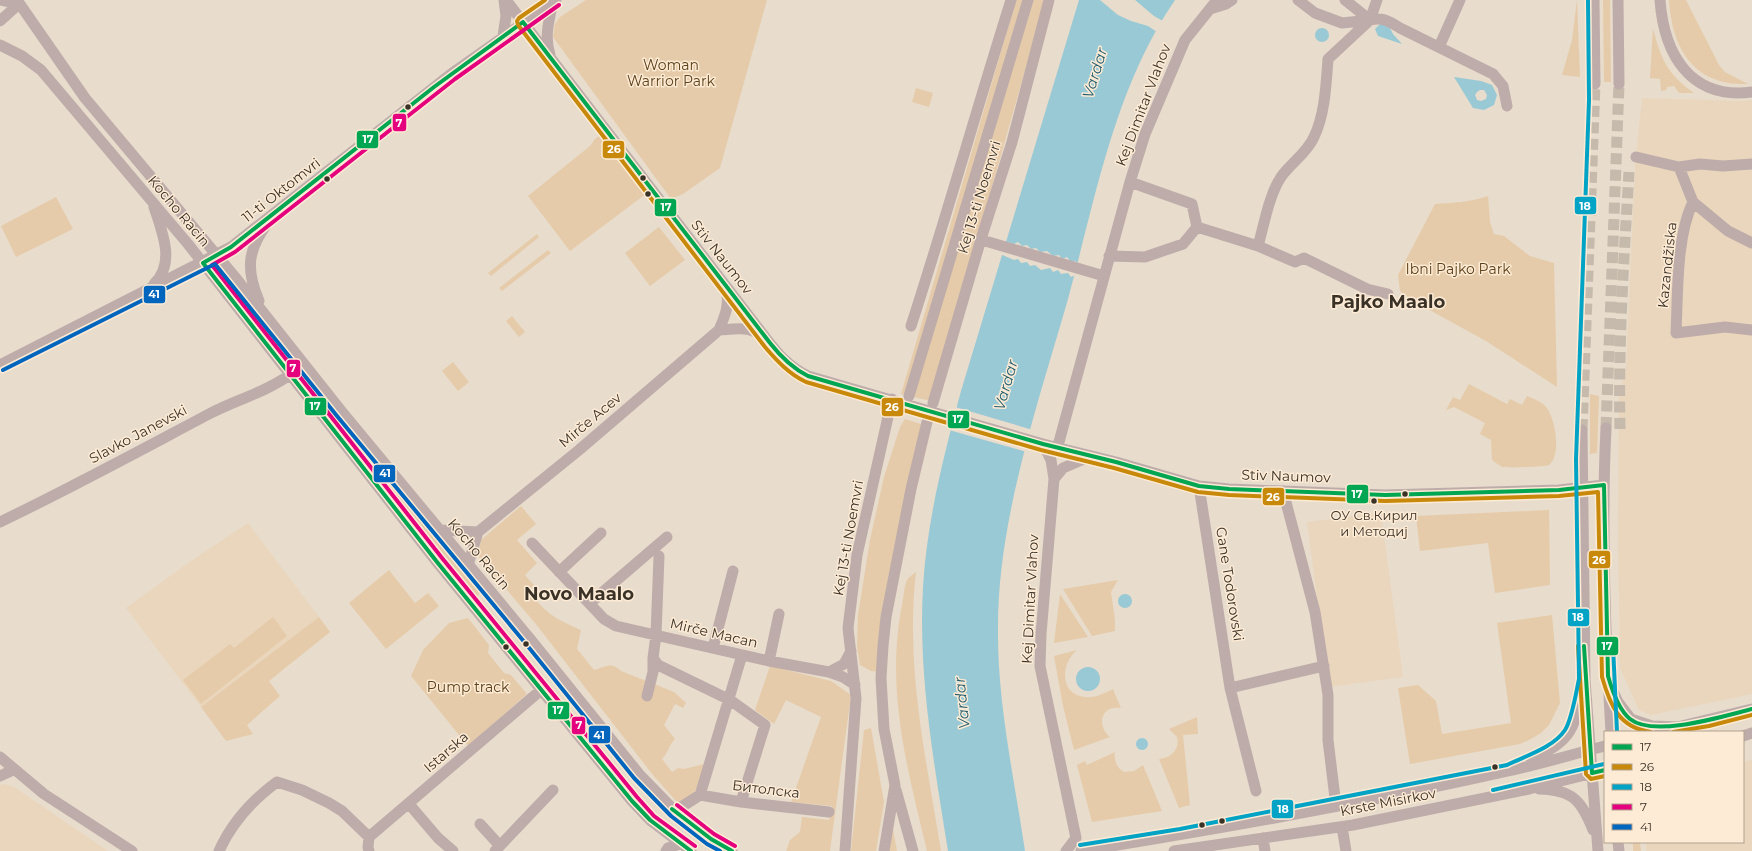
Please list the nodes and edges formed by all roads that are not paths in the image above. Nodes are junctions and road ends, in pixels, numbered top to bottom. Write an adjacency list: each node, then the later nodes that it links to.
1 (0, 0): 15 (street)
2 (505, 0): 19 (street, Stiv Naumov); 20 (street)
3 (1011, 0): 47 (street, Kej 13-ti Noemvri)
4 (1028, 0): 53 (street, Kej 13-ti Noemvri)
5 (1050, 0): 55 (street, Kej 13-ti Noemvri)
6 (1232, 0): 16 (street)
7 (1298, 0): 17 (street)
8 (1345, 0): 17 (street)
9 (1377, 0): 17 (street)
10 (1460, 0): 22 (street)
11 (1594, 0): 24 (street)
12 (1618, 0): 25 (street)
13 (1660, 0): 26 (street)
14 (555, 1): 19 (street, 11-ti Oktomvri); 23 (street)
15 (18, 2): 18 (street); 39 (street, Kocho Racin)
16 (1213, 4): 31 (street, Kej Dimitar Vlahov)
17 (1370, 20): 22 (street); 38 (street)
18 (0, 21)
19 (523, 22): 20 (street, 11-ti Oktomvri); 23 (street, Stiv Naumov)
20 (504, 36): 34 (street, 11-ti Oktomvri)
21 (0, 45): 32 (street, Kocho Racin)
22 (1439, 47): 27 (street)
23 (551, 58): 43 (street, Stiv Naumov)
24 (1595, 84)
25 (1619, 84)
26 (1752, 92)
27 (1507, 106)
28 (1636, 157): 30 (street)
29 (1752, 164): 30 (street)
30 (1679, 167): 33 (street)
31 (1130, 182): 35 (street); 40 (street, Kej Dimitar Vlahov)
32 (153, 202): 41 (street, Kocho Racin); 44 (street)
33 (1693, 202): 37 (street); 49 (street, Kazandžiska)
34 (274, 215): 39 (street, 11-ti Oktomvri); 46 (street)
35 (1197, 227): 38 (street); 40 (street)
36 (982, 240): 42 (street)
37 (1752, 243)
38 (1258, 246): 45 (street)
39 (217, 256): 41 (street, 11-ti Oktomvri); 46 (street, Kocho Racin)
40 (1109, 256): 42 (street, Kej Dimitar Vlahov)
41 (203, 263): 44 (street, 11-ti Oktomvri); 52 (street, Kocho Racin)
42 (1099, 275): 59 (street, Kej Dimitar Vlahov)
43 (725, 285): 48 (street); 50 (street, Stiv Naumov)
44 (149, 289): 51 (street, 11-ti Oktomvri)
45 (1388, 294)
46 (265, 314): 68 (street, Kocho Racin)
47 (911, 326)
48 (720, 330): 50 (street); 69 (street, Mirče Acev)
49 (1752, 330)
50 (765, 337): 54 (street, Stiv Naumov)
51 (0, 365)
52 (291, 374): 67 (street, Slavko Janevski); 91 (street, Kocho Racin)
53 (909, 396)
54 (892, 399): 55 (street, Stiv Naumov); 81 (street, Kej 13-ti Noemvri)
55 (935, 408): 60 (street, Stiv Naumov)
56 (927, 422): 106 (street)
57 (1606, 428): 63 (street)
58 (1582, 430): 65 (street)
59 (1060, 442)
60 (1043, 444): 61 (street, Stiv Naumov); 62 (street, Kej Dimitar Vlahov)
61 (1091, 456): 62 (street); 64 (street, Stiv Naumov)
62 (1054, 479): 119 (street, Kej Dimitar Vlahov)
63 (1604, 485): 65 (street, Stiv Naumov); 87 (street)
64 (1199, 486): 66 (street, Stiv Naumov); 90 (street, Gane Todorovski)
65 (1582, 488): 66 (street, Stiv Naumov); 88 (street)
66 (1283, 491): 85 (street)
67 (0, 522)
68 (440, 530): 69 (street); 74 (street, Kocho Racin)
69 (478, 532): 74 (street)
70 (601, 533): 76 (street)
71 (667, 537): 77 (street)
72 (532, 543): 76 (street, Mirče Macan)
73 (659, 556): 79 (street)
74 (468, 565): 114 (street, Kocho Racin)
75 (733, 571): 80 (street)
76 (559, 572): 77 (street, Mirče Macan)
77 (590, 603): 79 (street, Mirče Macan)
78 (779, 614): 84 (street)
79 (656, 635): 80 (street, Mirče Macan); 83 (street)
80 (713, 648): 82 (street, Mirče Macan)
81 (851, 651): 86 (street); 89 (street, Kej 13-ti Noemvri)
82 (742, 655): 84 (street, Mirče Macan); 93 (street)
83 (653, 658): 92 (street); 93 (street)
84 (769, 661): 86 (street, Mirče Macan)
85 (1324, 666): 90 (street); 113 (street)
86 (829, 672): 89 (street, Mirče Macan)
87 (1608, 676): 95 (street); 96 (street)
88 (1585, 680): 99 (street); 103 (street)
89 (855, 685): 132 (street, Kej 13-ti Noemvri)
90 (1230, 688): 109 (street, Gane Todorovski)
91 (541, 690): 112 (street, Istarska); 122 (street, Kocho Racin)
92 (647, 696)
93 (730, 700): 110 (street); 111 (street)
94 (1752, 708): 95 (street)
95 (1679, 727): 97 (street)
96 (1611, 731)
97 (1662, 731)
98 (1604, 746): 99 (street, Krste Misirkov)
99 (1590, 750): 103 (street, Krste Misirkov); 104 (street)
100 (0, 757): 101 (street)
101 (13, 770): 105 (street); 125 (street)
102 (1604, 770): 104 (street, Krste Misirkov)
103 (1509, 771): 113 (street, Krste Misirkov)
104 (1592, 773): 107 (street, Krste Misirkov); 121 (street)
105 (0, 776)
106 (895, 785): 133 (street); 134 (street)
107 (1528, 789): 117 (street, Krste Misirkov); 121 (street)
108 (553, 790): 123 (street)
109 (1256, 791)
110 (700, 795): 111 (street, Битолска); 114 (street)
111 (741, 802): 115 (street, Битолска)
112 (409, 804): 118 (street, Istarska); 128 (street)
113 (1336, 806): 124 (street, Krste Misirkov)
114 (675, 811): 131 (street, Kocho Racin)
115 (829, 812)
116 (480, 824): 123 (street)
117 (1342, 827): 120 (street, Krste Misirkov); 139 (street)
118 (369, 837): 126 (street); 127 (street)
119 (1076, 838): 124 (street); 135 (street)
120 (1263, 838): 137 (street, Krste Misirkov); 138 (street)
121 (1597, 839): 140 (street)
122 (680, 844): 129 (street); 130 (street, Kocho Racin)
123 (498, 849)
124 (1093, 849): 136 (street, Krste Misirkov)
125 (132, 851)
126 (219, 851)
127 (369, 851)
128 (453, 851)
129 (666, 851)
130 (691, 851)
131 (732, 851)
132 (846, 851)
133 (884, 851)
134 (913, 851)
135 (1066, 851)
136 (1081, 851)
137 (1174, 851)
138 (1265, 851)
139 (1346, 851)
140 (1598, 851)

